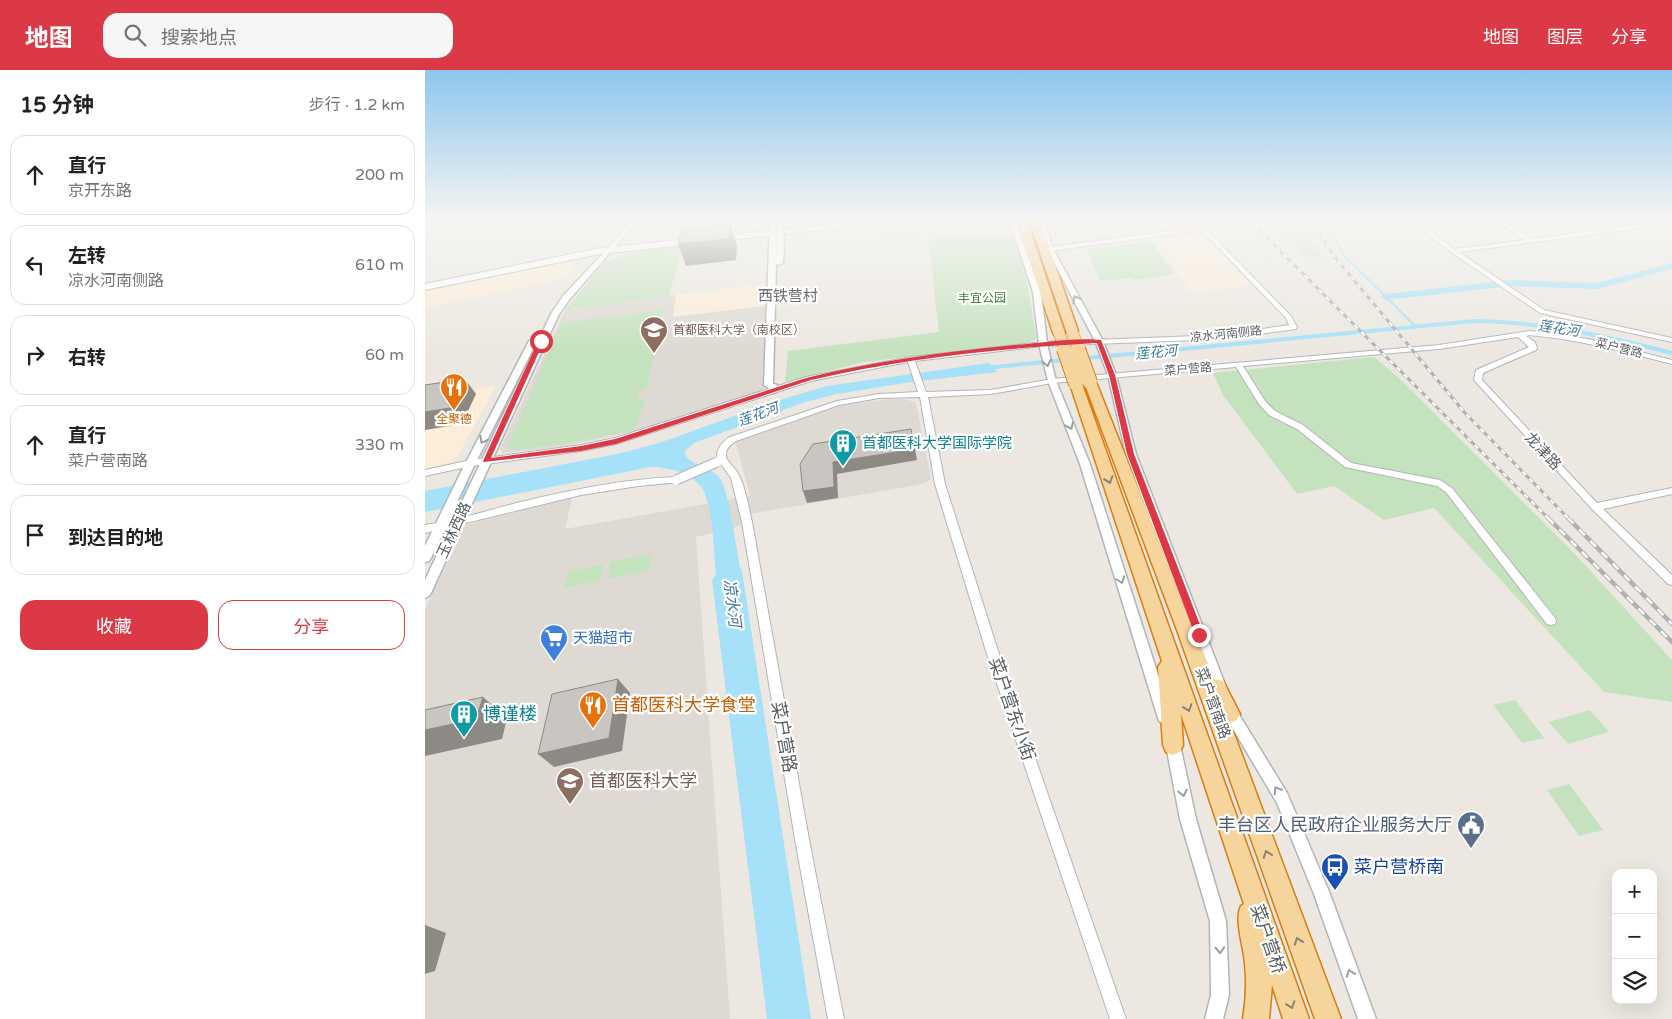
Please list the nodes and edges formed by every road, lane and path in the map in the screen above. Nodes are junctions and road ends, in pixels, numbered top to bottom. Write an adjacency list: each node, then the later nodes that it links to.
1 (535, 263): 11 (main road)
2 (594, 263): 27 (street, 玉林西路, one-way to 27)
3 (595, 263): 26 (street, 玉林西路)
4 (775, 263): 23 (street)
5 (1027, 263): 16 (street)
6 (1036, 263): 22 (highway, 菜户营南路, bridge)
7 (1051, 263): 12 (highway, 菜户营南路)
8 (1058, 263): 15 (street, 菜户营南路, one-way to 8)
9 (1237, 263): 15 (street, 凉水河南侧路)
10 (1471, 263): 14 (street)
11 (425, 285)
12 (1072, 331): 22 (highway, 菜户营南路, bridge)
13 (1519, 334): 18 (street, 菜户营路); 19 (street, 菜户营路); 30 (street, 龙津路)
14 (1672, 340)
15 (1099, 342): 16 (street, 凉水河南侧路); 20 (street, 菜户营南路)
16 (1043, 344): 17 (street, 凉水河南侧路); 21 (street, one-way to 21)
17 (912, 362): 23 (street, 凉水河南侧路); 24 (street, 菜户营东小街)
18 (1672, 362)
19 (1238, 364): 20 (street, 菜户营路); 37 (street)
20 (1112, 375): 21 (street, 菜户营路); 40 (street, 菜户营南路)
21 (1051, 381): 24 (street, 菜户营路); 41 (street, one-way to 41)
22 (1083, 383): 38 (highway, 菜户营南路); 39 (highway, 菜户营南路, one-way to 39)
23 (775, 389): 26 (street, 凉水河南侧路)
24 (923, 394): 25 (street, 菜户营路); 45 (street, 菜户营东小街)
25 (719, 461): 31 (street, bridge); 44 (street, 菜户营路)
26 (485, 464): 27 (street, 凉水河南侧路); 31 (street, 玉林西路)
27 (469, 466): 28 (street, 凉水河南侧路); 32 (street, 玉林西路)
28 (425, 474)
29 (1672, 490): 30 (street)
30 (1595, 507): 35 (street, 龙津路)
31 (457, 523): 32 (street); 36 (street, 玉林西路)
32 (440, 527): 33 (street); 34 (street, 玉林西路)
33 (425, 529)
34 (425, 558)
35 (1672, 581)
36 (425, 593)
37 (1551, 621)
38 (1187, 630): 40 (highway); 43 (highway, 菜户营南路, one-way to 38)
39 (1165, 645): 41 (highway); 42 (highway, 菜户营南路, one-way to 42)
40 (1230, 714): 50 (street, 菜户营南路, one-way to 40)
41 (1173, 745): 46 (street, one-way to 46)
42 (1241, 860): 47 (highway); 48 (highway, 菜户营桥, one-way to 48)
43 (1283, 900): 49 (highway, 菜户营南路, one-way to 43)
44 (836, 1019)
45 (1118, 1019)
46 (1214, 1019)
47 (1255, 1019)
48 (1295, 1019)
49 (1328, 1019)
50 (1367, 1019)

